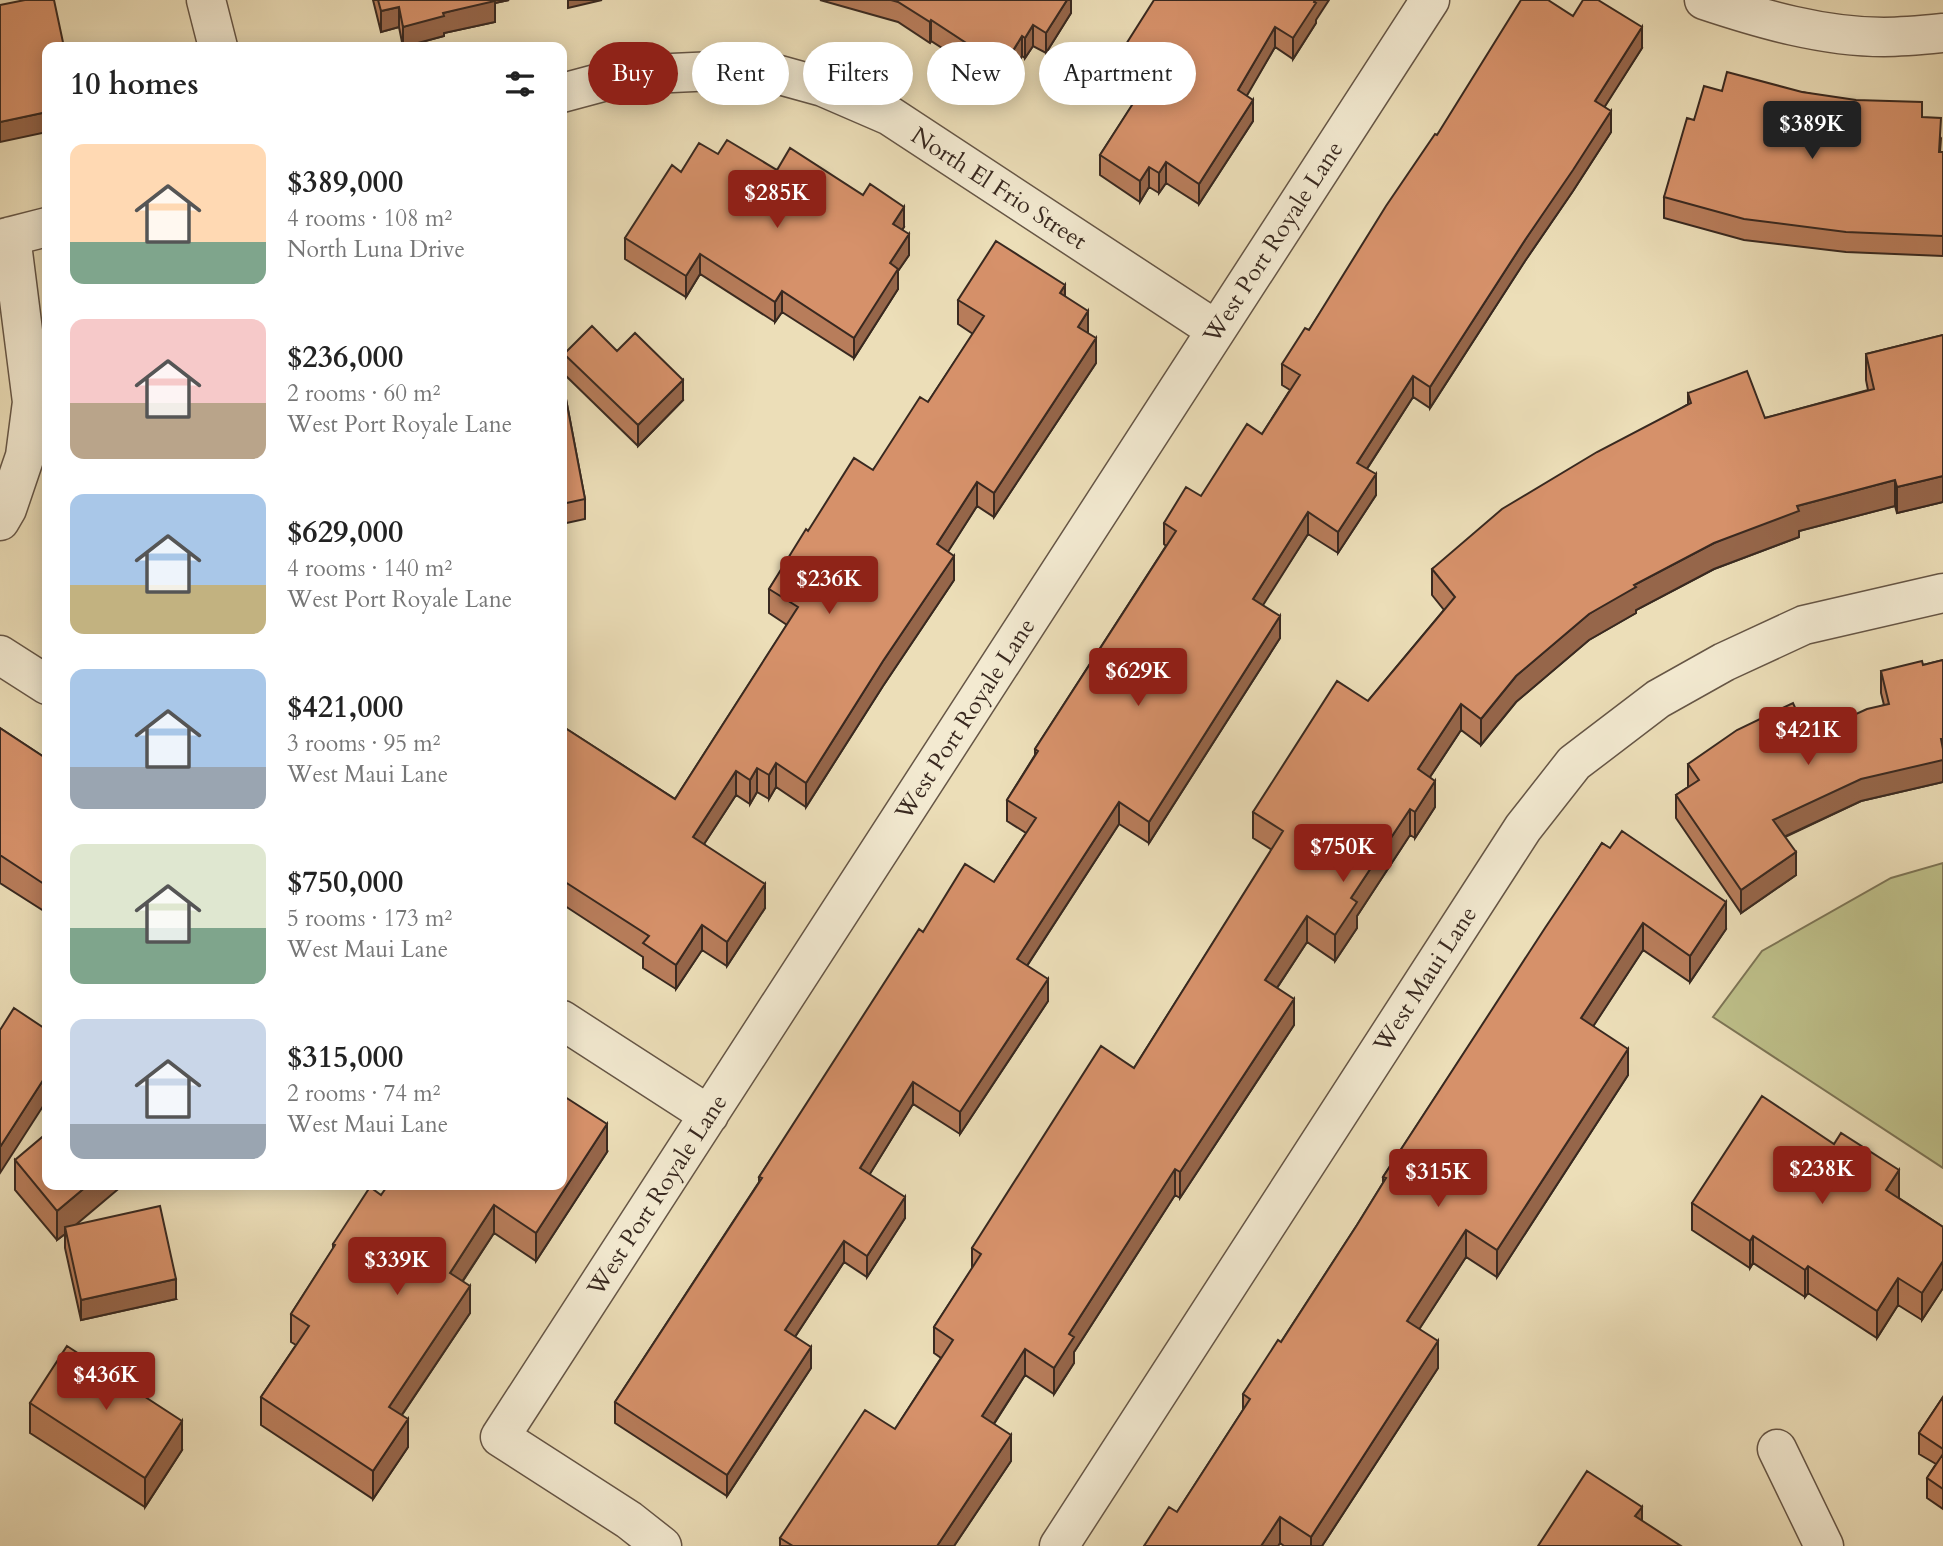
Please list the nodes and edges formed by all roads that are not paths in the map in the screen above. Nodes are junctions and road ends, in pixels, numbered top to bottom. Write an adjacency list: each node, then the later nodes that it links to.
1 (206, 0): 5 (street)
2 (1430, 0): 9 (street, West Port Royale Lane)
3 (1704, 0): 4 (street)
4 (1943, 33)
5 (217, 42)
6 (567, 92): 9 (street, North El Frio Street)
7 (42, 227): 8 (street)
8 (6, 237): 10 (street)
9 (1216, 330): 15 (street, West Port Royale Lane)
10 (0, 521)
11 (1943, 593): 18 (street, West Maui Lane)
12 (0, 654): 13 (street)
13 (42, 682)
14 (567, 1023): 15 (street)
15 (709, 1115): 17 (street, West Port Royale Lane)
16 (1777, 1449): 19 (street)
17 (662, 1546)
18 (1059, 1546)
19 (1824, 1546)

